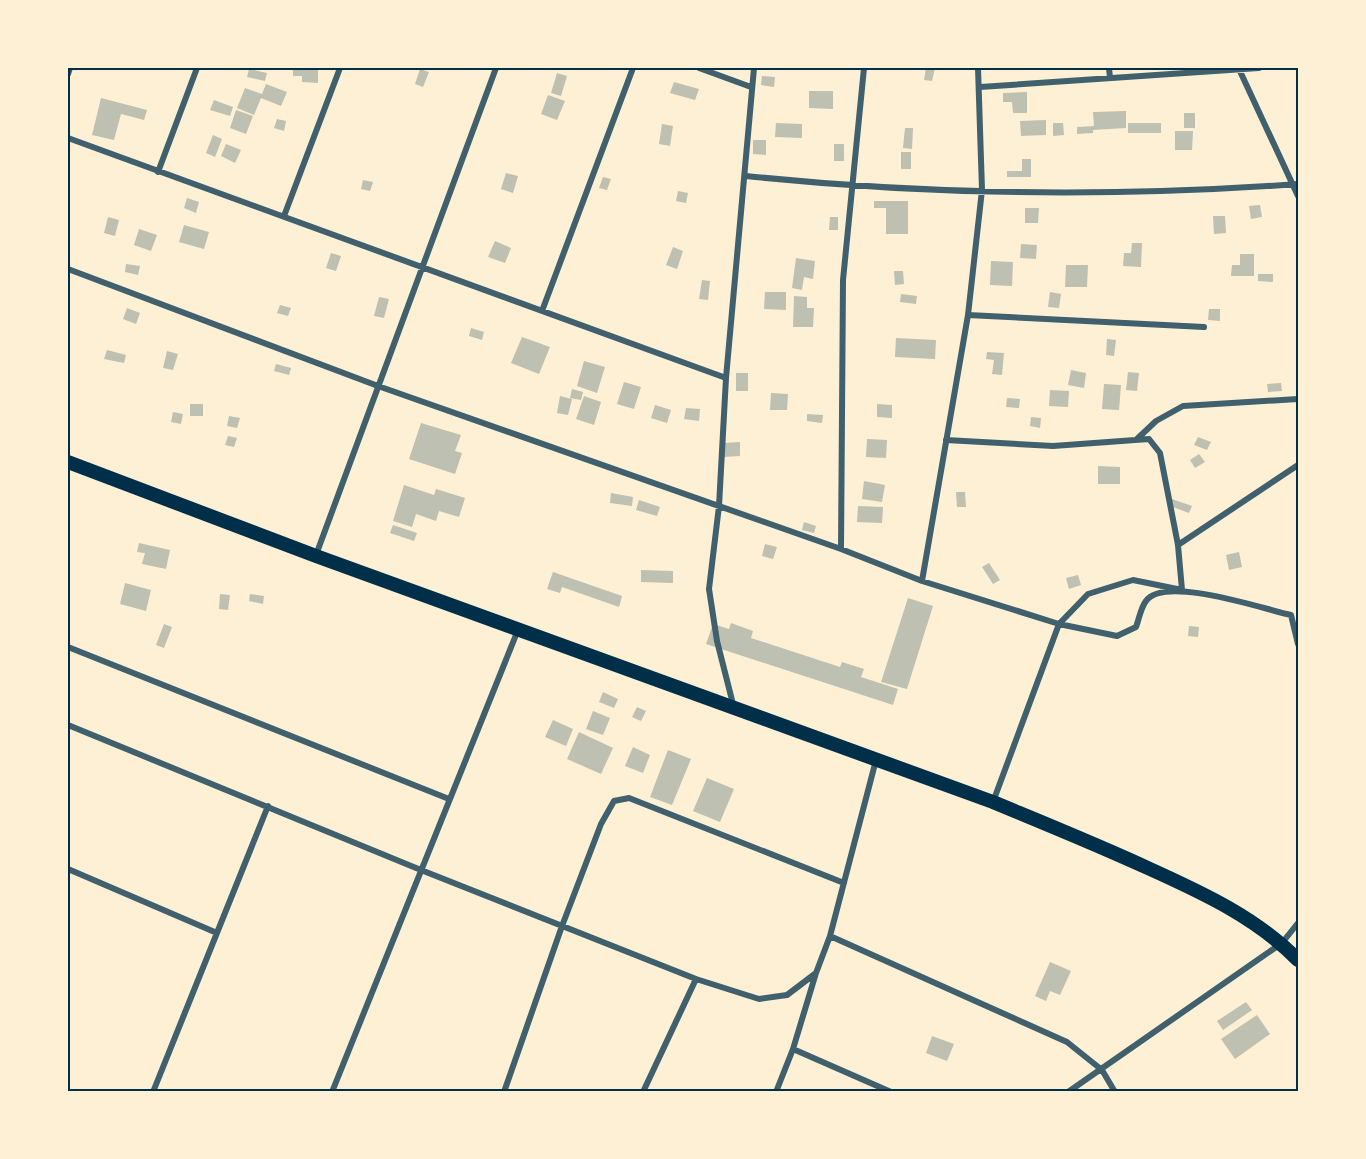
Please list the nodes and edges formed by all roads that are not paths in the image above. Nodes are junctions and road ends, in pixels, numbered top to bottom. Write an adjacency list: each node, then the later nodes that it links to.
1 (70, 68): 13 (street)
2 (197, 68): 18 (street)
3 (340, 68): 24 (street)
4 (496, 68): 25 (street)
5 (633, 68): 27 (street)
6 (699, 68): 15 (street)
7 (754, 68): 15 (street)
8 (864, 68): 21 (street)
9 (978, 68): 16 (street)
10 (1109, 68): 14 (street)
11 (1259, 68): 12 (street)
12 (1239, 69): 14 (street); 20 (street)
13 (68, 74)
14 (1110, 78): 16 (street)
15 (752, 87): 19 (street)
16 (980, 87): 22 (street)
17 (68, 138): 18 (street)
18 (158, 172): 24 (street)
19 (746, 176): 21 (street); 30 (street)
20 (1295, 185): 22 (street); 23 (street)
21 (850, 187): 22 (street); 39 (street)
22 (982, 190): 28 (street)
23 (1299, 196)
24 (284, 216): 25 (street)
25 (422, 268): 27 (street); 31 (street)
26 (68, 269): 31 (street)
27 (542, 311): 30 (street)
28 (968, 315): 29 (street); 34 (street)
29 (1204, 327)
30 (726, 378): 37 (street)
31 (378, 387): 37 (street); 40 (street)
32 (1299, 399): 33 (street)
33 (1136, 439): 34 (street); 38 (street)
34 (946, 440): 41 (street)
35 (68, 462): 40 (main road)
36 (1299, 465): 38 (street)
37 (719, 506): 39 (street); 49 (street)
38 (1178, 545): 42 (street)
39 (841, 549): 41 (street)
40 (316, 556): 46 (main road)
41 (922, 581): 45 (street)
42 (1182, 590): 44 (street); 45 (street); 45 (street)
43 (1299, 611): 44 (street)
44 (1291, 615): 47 (street)
45 (1059, 624): 53 (street)
46 (518, 628): 49 (main road); 52 (street)
47 (1299, 644)
48 (68, 647): 52 (street)
49 (734, 708): 51 (main road)
50 (68, 725): 54 (street)
51 (876, 760): 53 (main road); 57 (street)
52 (449, 799): 56 (street)
53 (993, 802): 62 (main road)
54 (268, 806): 56 (street); 60 (street)
55 (68, 869): 60 (street)
56 (421, 870): 59 (street); 69 (street)
57 (844, 883): 59 (street); 61 (street)
58 (1299, 923): 62 (street)
59 (562, 926): 65 (street); 70 (street)
60 (217, 933): 68 (street)
61 (830, 936): 64 (street); 67 (street)
62 (1282, 943): 63 (main road); 67 (street)
63 (1299, 960)
64 (816, 973): 65 (street); 66 (street)
65 (696, 979): 71 (street)
66 (793, 1049): 72 (street); 73 (street)
67 (1102, 1070): 74 (street); 75 (street)
68 (153, 1092)
69 (332, 1092)
70 (504, 1092)
71 (643, 1092)
72 (776, 1092)
73 (891, 1092)
74 (1068, 1092)
75 (1115, 1092)

